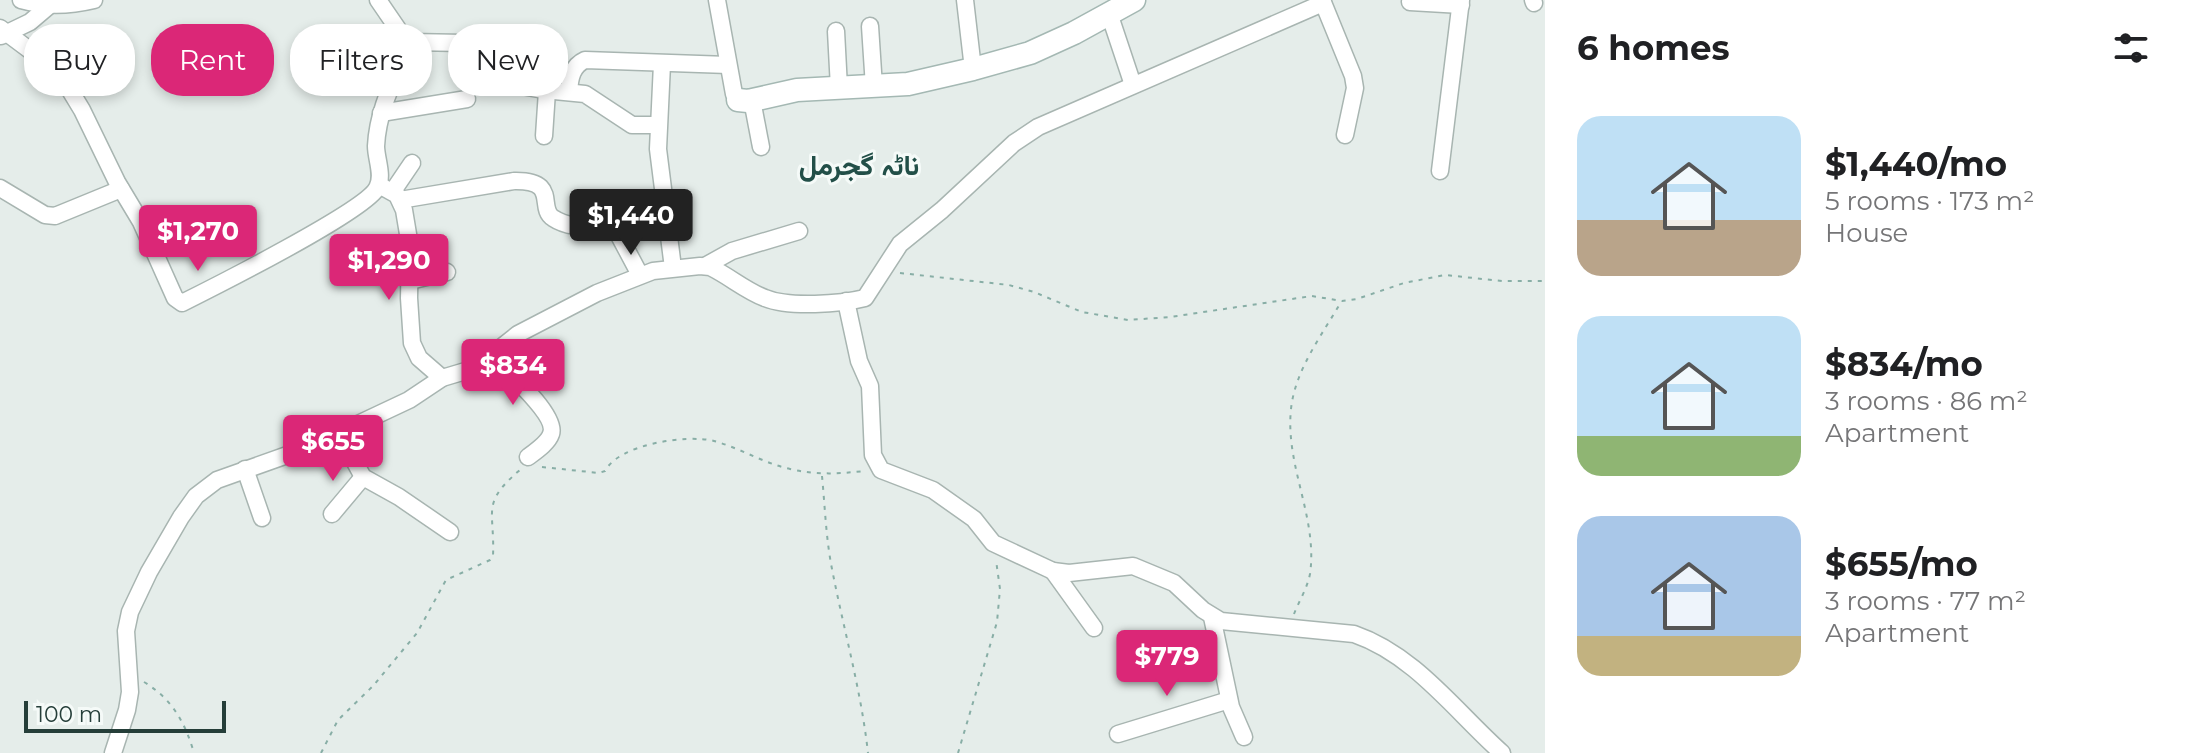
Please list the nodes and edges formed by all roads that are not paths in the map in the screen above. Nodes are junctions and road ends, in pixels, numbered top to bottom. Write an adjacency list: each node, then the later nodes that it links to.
1 (21, 0): 10 (street)
2 (94, 0): 10 (street)
3 (378, 0): 12 (street)
4 (717, 0): 17 (street)
5 (965, 0): 18 (street)
6 (1134, 0): 11 (street)
7 (1322, 2): 19 (street); 29 (street)
8 (1410, 2): 9 (street)
9 (1461, 2): 33 (street)
10 (50, 5): 15 (street)
11 (1109, 13): 18 (street); 19 (street)
12 (394, 24)
13 (870, 26): 20 (street)
14 (836, 31): 21 (street)
15 (2, 33): 35 (street)
16 (662, 64): 17 (street); 22 (street); 28 (street)
17 (728, 65): 26 (street)
18 (973, 69): 20 (street)
19 (1133, 85): 43 (street)
20 (874, 87): 21 (street)
21 (839, 88): 26 (street)
22 (569, 91): 28 (street)
23 (385, 96): 27 (street)
24 (547, 96): 30 (street)
25 (467, 99): 27 (street)
26 (745, 100): 31 (street)
27 (381, 113): 36 (street)
28 (658, 125): 39 (street)
29 (1345, 135)
30 (544, 136)
31 (761, 147)
32 (412, 163): 36 (street)
33 (1440, 171)
34 (0, 188): 35 (street)
35 (121, 189): 36 (street)
36 (391, 192): 41 (street); 42 (street)
37 (799, 231): 38 (street)
38 (705, 266): 39 (street); 43 (street)
39 (673, 268): 41 (street)
40 (447, 272): 42 (street)
41 (640, 275): 44 (street)
42 (410, 281): 45 (street)
43 (846, 301): 53 (street)
44 (494, 358): 45 (street); 47 (street)
45 (442, 378): 46 (street)
46 (339, 433): 48 (street); 49 (street)
47 (528, 457)
48 (245, 469): 51 (street); 59 (street)
49 (363, 477): 50 (street); 52 (street)
50 (332, 514)
51 (262, 518)
52 (450, 532)
53 (1053, 571): 54 (street); 55 (street)
54 (1212, 617): 56 (street); 60 (street)
55 (1094, 628)
56 (1229, 700): 57 (street); 58 (street)
57 (1118, 734)
58 (1244, 737)
59 (113, 753)
60 (1502, 753)

